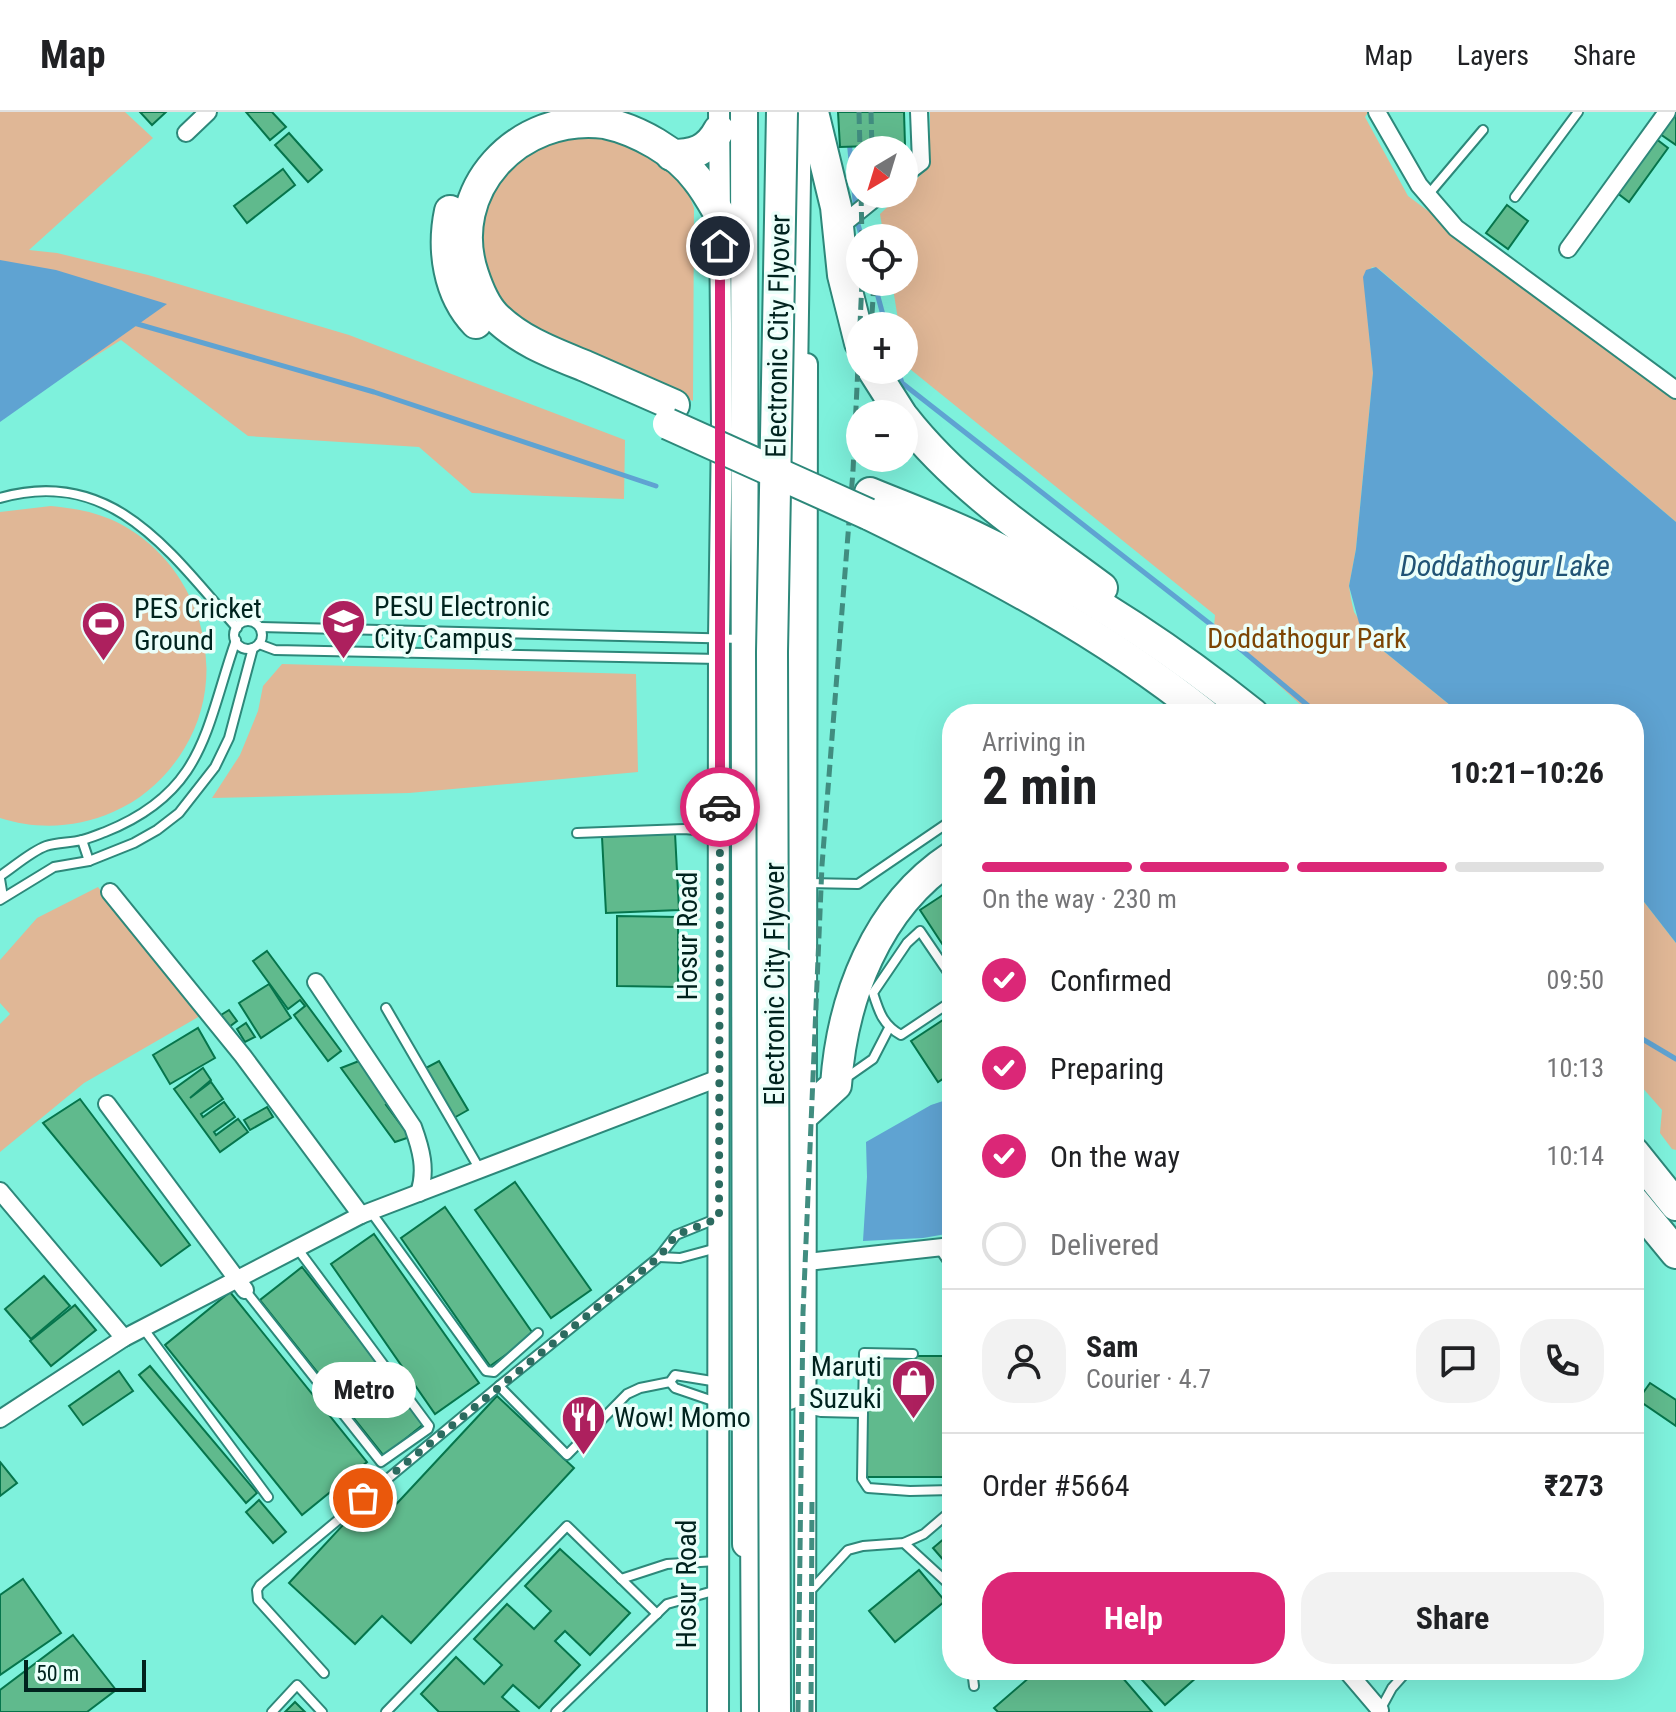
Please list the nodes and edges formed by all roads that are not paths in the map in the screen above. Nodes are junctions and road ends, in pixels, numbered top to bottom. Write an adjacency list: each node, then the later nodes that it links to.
1 (208, 112): 15 (street)
2 (534, 112): 26 (highway)
3 (744, 112): 34 (highway, Hosur Road)
4 (762, 112): 105 (highway, Electronic City Flyover)
5 (782, 112): 106 (highway, Electronic City Flyover, bridge)
6 (798, 112): 56 (highway)
7 (807, 112): 45 (street)
8 (813, 112): 22 (highway)
9 (919, 112): 17 (street)
10 (1377, 112): 18 (street)
11 (1578, 112): 19 (lane)
12 (1667, 112): 23 (street)
13 (719, 121): 16 (highway); 21 (street, Hosur Road)
14 (1483, 130): 18 (lane)
15 (186, 133)
16 (671, 155): 21 (highway); 26 (highway)
17 (918, 164)
18 (1428, 195): 25 (street)
19 (1515, 197)
20 (863, 208): 22 (street)
21 (720, 215): 34 (street, Hosur Road)
22 (838, 228): 24 (highway)
23 (1568, 249)
24 (852, 312)
25 (1676, 390)
26 (671, 415): 29 (highway, bridge)
27 (918, 433): 35 (highway)
28 (0, 498): 31 (lane)
29 (869, 504): 35 (highway); 36 (highway)
30 (260, 627): 31 (lane); 33 (lane); 34 (lane)
31 (237, 628): 32 (lane)
32 (236, 640): 33 (lane); 41 (lane)
33 (256, 646): 34 (lane); 42 (lane)
34 (732, 649): 39 (street, Hosur Road); 104 (highway, Hosur Road)
35 (1171, 652): 37 (highway)
36 (1191, 704)
37 (1240, 704)
38 (942, 827): 45 (lane)
39 (720, 832): 40 (lane); 53 (street, Hosur Road)
40 (577, 833)
41 (82, 840): 42 (lane); 44 (lane)
42 (89, 861): 47 (lane)
43 (942, 863): 54 (highway)
44 (0, 878): 47 (lane)
45 (807, 883): 56 (street)
46 (110, 892): 62 (street)
47 (2, 899)
48 (942, 963): 52 (lane)
49 (316, 982): 60 (street)
50 (386, 1008): 58 (lane)
51 (942, 1008): 52 (lane)
52 (889, 1028): 54 (lane)
53 (719, 1078): 58 (street); 64 (street, Hosur Road)
54 (836, 1085): 56 (highway)
55 (107, 1104): 71 (street)
56 (798, 1120): 70 (street); 107 (highway)
57 (1644, 1165): 61 (highway)
58 (479, 1168): 60 (street)
59 (0, 1191): 74 (street)
60 (419, 1193): 62 (street)
61 (1676, 1205)
62 (366, 1213): 66 (street); 73 (lane)
63 (1644, 1214): 68 (highway)
64 (719, 1218): 67 (street, Hosur Road); 69 (lane)
65 (942, 1247): 70 (street)
66 (297, 1248): 71 (street); 71 (lane)
67 (719, 1248): 69 (lane); 77 (street, Hosur Road)
68 (1676, 1253)
69 (659, 1257): 78 (lane)
70 (807, 1262): 80 (street)
71 (241, 1285): 72 (street)
72 (143, 1328): 74 (street); 84 (lane)
73 (538, 1333)
74 (124, 1338): 82 (street)
75 (913, 1354): 81 (lane)
76 (670, 1382): 77 (lane); 78 (lane); 79 (lane)
77 (719, 1382): 79 (street, Hosur Road)
78 (499, 1386): 93 (lane)
79 (718, 1403): 87 (street, Hosur Road)
80 (806, 1409): 81 (lane); 90 (street)
81 (863, 1413): 83 (lane)
82 (0, 1419)
83 (942, 1491)
84 (268, 1497)
85 (942, 1519): 86 (lane)
86 (904, 1543): 88 (lane); 90 (lane)
87 (718, 1561): 89 (lane); 91 (street, Hosur Road)
88 (942, 1578)
89 (621, 1579): 92 (lane); 101 (lane)
90 (806, 1589): 108 (street)
91 (718, 1590): 92 (lane); 103 (street, Hosur Road)
92 (657, 1614): 102 (lane)
93 (324, 1673)
94 (973, 1680): 97 (lane)
95 (1354, 1680): 98 (street)
96 (1399, 1680): 98 (lane)
97 (974, 1686)
98 (1379, 1711)
99 (272, 1712): 100 (lane)
100 (322, 1712)
101 (386, 1712)
102 (556, 1712)
103 (718, 1712)
104 (746, 1712)
105 (757, 1712)
106 (775, 1712)
107 (789, 1712)
108 (805, 1712)

